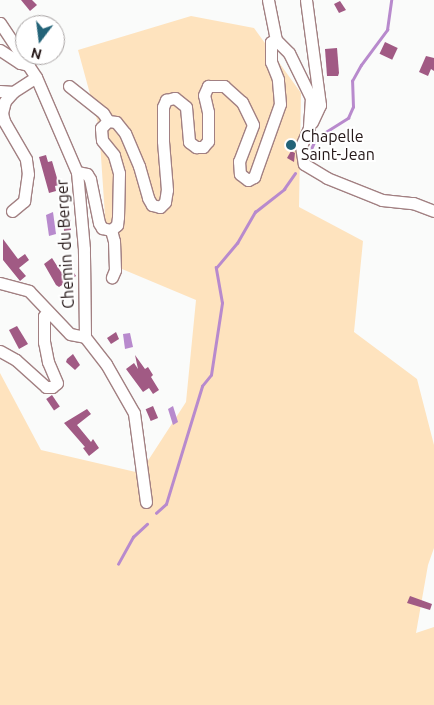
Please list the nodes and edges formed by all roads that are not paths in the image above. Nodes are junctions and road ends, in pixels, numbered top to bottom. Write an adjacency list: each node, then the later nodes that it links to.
1 (268, 0): 4 (street)
2 (306, 0): 14 (street)
3 (0, 23): 5 (street)
4 (276, 40): 13 (street); 14 (street)
5 (15, 45)
6 (0, 50): 7 (street)
7 (15, 60)
8 (29, 65): 9 (street)
9 (36, 77): 12 (street); 15 (street)
10 (69, 86): 13 (street)
11 (0, 91): 12 (street)
12 (12, 92): 17 (street)
13 (108, 121): 18 (street)
14 (309, 128): 16 (street)
15 (76, 172): 18 (street, Chemin du Berger); 22 (street, Chemin du Berger)
16 (434, 210)
17 (12, 211)
18 (111, 230): 19 (street)
19 (112, 277)
20 (0, 283): 21 (street)
21 (51, 315): 22 (street); 23 (street)
22 (85, 337): 24 (street)
23 (0, 351)
24 (134, 491)

